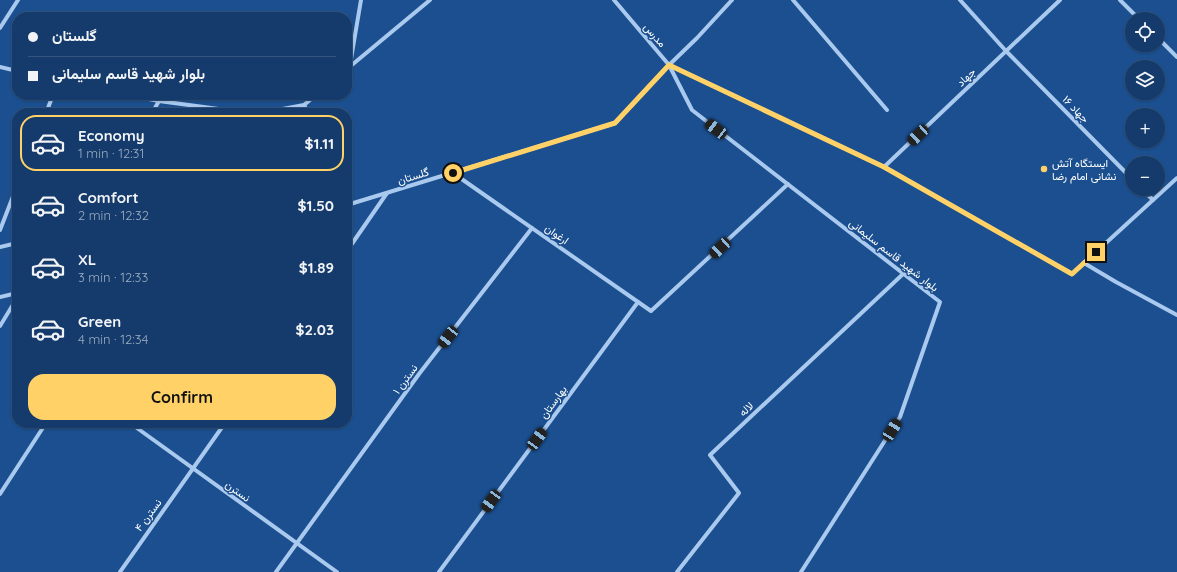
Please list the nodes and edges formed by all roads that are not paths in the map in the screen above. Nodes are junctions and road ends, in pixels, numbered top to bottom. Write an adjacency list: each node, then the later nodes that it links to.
1 (18, 0): 11 (street)
2 (361, 0): 13 (street)
3 (430, 0): 16 (street)
4 (614, 0): 17 (street, مدرس)
5 (732, 0): 17 (street, گلستان)
6 (793, 0): 28 (street)
7 (960, 0): 14 (street, جهاد ۱۶)
8 (1060, 0): 14 (street, جهاد)
9 (1120, 0): 10 (street)
10 (1132, 12)
11 (0, 28)
12 (1165, 45): 15 (street)
13 (352, 50)
14 (1006, 51): 29 (street, جهاد); 30 (street, جهاد ۱۶)
15 (1177, 57)
16 (352, 65)
17 (669, 65): 29 (street, مدرس); 31 (street, گلستان); 33 (street, بلوار شهید قاسم سلیمانی)
18 (0, 67): 19 (street)
19 (12, 71)
20 (154, 100): 22 (street)
21 (310, 100): 23 (street)
22 (159, 101): 24 (street); 25 (street)
23 (304, 105): 26 (street); 27 (street)
24 (155, 108)
25 (211, 108)
26 (288, 108)
27 (306, 108)
28 (887, 110)
29 (884, 167): 44 (street, مدرس)
30 (1125, 172)
31 (453, 173): 34 (street, گلستان); 39 (street, ارغوان)
32 (1177, 178): 37 (street)
33 (788, 184): 45 (street, بلوار شهید قاسم سلیمانی); 48 (street, ارغوان)
34 (388, 193): 38 (street, گلستان); 42 (street)
35 (1149, 196): 37 (street)
36 (12, 199): 40 (street)
37 (1153, 200): 44 (street)
38 (352, 203)
39 (532, 228): 48 (street, ارغوان); 57 (street, نسترن ۱)
40 (0, 230)
41 (12, 244): 43 (street)
42 (352, 244)
43 (0, 247)
44 (1084, 263): 50 (street)
45 (903, 274): 62 (street, لاله); 63 (street, بلوار شهید قاسم سلیمانی)
46 (12, 294): 47 (street)
47 (0, 298)
48 (638, 302): 61 (street, بهارستان)
49 (12, 306): 51 (street)
50 (1177, 315)
51 (0, 326)
52 (43, 428): 56 (street)
53 (137, 428): 55 (street, نسترن)
54 (221, 428): 55 (street, نسترن ۴)
55 (192, 469): 57 (street, نسترن); 58 (street, نسترن ۴)
56 (0, 494)
57 (296, 544): 59 (street, نسترن ۱); 60 (street, نسترن)
58 (120, 572)
59 (276, 572)
60 (337, 572)
61 (439, 572)
62 (677, 572)
63 (801, 572)

